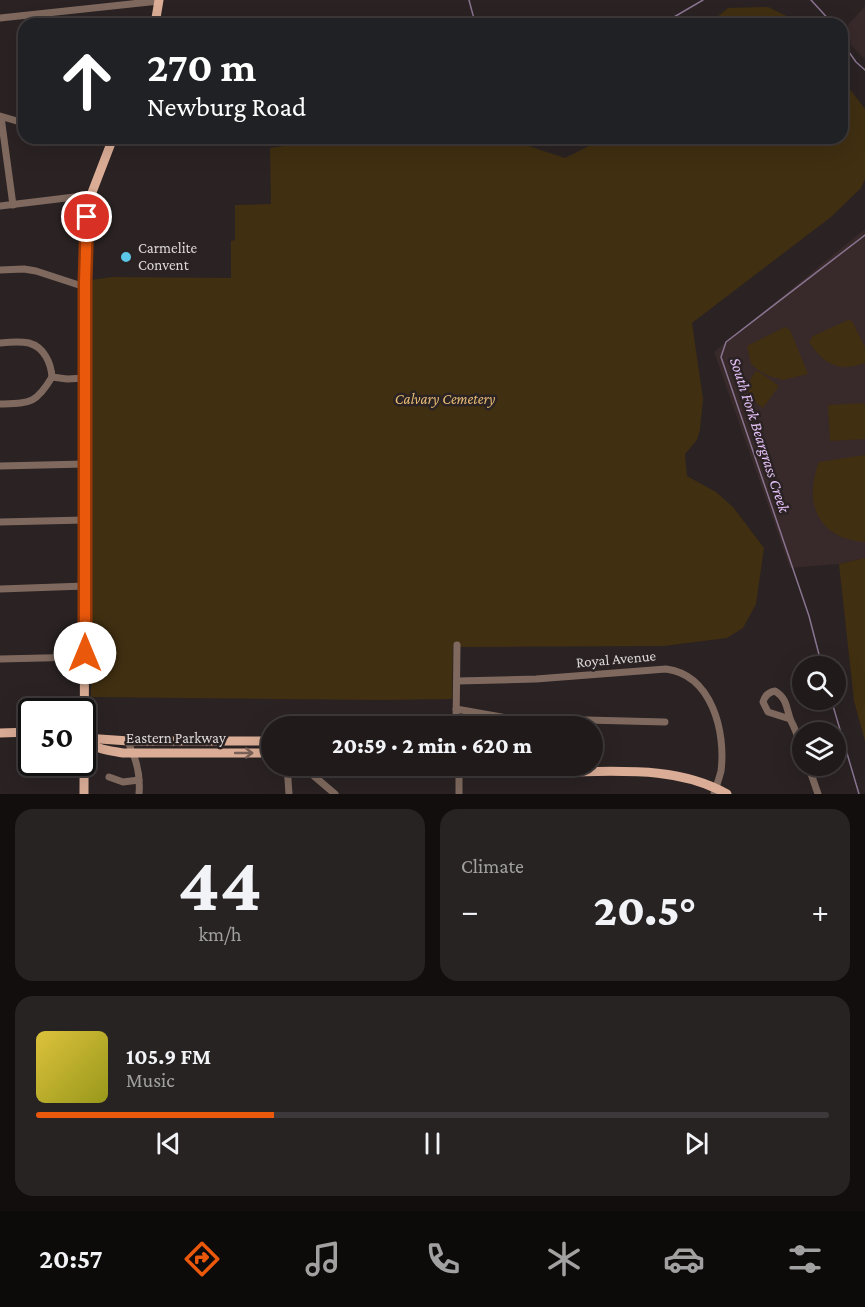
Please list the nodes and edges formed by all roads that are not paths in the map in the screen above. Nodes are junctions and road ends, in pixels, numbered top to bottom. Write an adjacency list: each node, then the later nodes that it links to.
1 (159, 1): 2 (street); 3 (main road)
2 (0, 18)
3 (156, 18)
4 (1, 116): 5 (street); 8 (street)
5 (18, 121)
6 (111, 144): 7 (main road)
7 (91, 195): 8 (street); 11 (main road)
8 (13, 205): 9 (street)
9 (0, 206)
10 (0, 270): 11 (street)
11 (85, 287): 14 (main road)
12 (0, 343): 13 (street)
13 (52, 377): 14 (street); 15 (street)
14 (86, 378): 16 (main road)
15 (0, 404)
16 (85, 464): 17 (street); 18 (main road)
17 (0, 466)
18 (86, 520): 19 (street); 20 (main road)
19 (0, 522)
20 (85, 586): 21 (street); 23 (main road)
21 (0, 589)
22 (457, 645): 25 (street)
23 (85, 657): 24 (street); 26 (main road)
24 (0, 659)
25 (457, 681): 27 (street); 48 (street, Royal Avenue)
26 (84, 698)
27 (456, 709): 28 (street); 30 (street)
28 (456, 716)
29 (790, 719): 29 (street); 31 (street)
30 (665, 722)
31 (792, 722)
32 (18, 732): 33 (main road)
33 (0, 733)
34 (96, 738): 35 (main road, Eastern Parkway)
35 (129, 741): 36 (main road, Eastern Parkway); 38 (street)
36 (261, 741)
37 (96, 747): 38 (main road, Eastern Parkway)
38 (132, 753): 39 (main road, Eastern Parkway, one-way to 39); 47 (street)
39 (261, 753)
40 (603, 772): 48 (main road)
41 (84, 776): 49 (main road)
42 (288, 776): 51 (street)
43 (314, 776): 52 (street)
44 (459, 776): 53 (street)
45 (812, 776): 55 (street)
46 (109, 777): 47 (street)
47 (139, 780): 50 (street)
48 (715, 791): 54 (main road)
49 (84, 794)
50 (139, 794)
51 (289, 794)
52 (335, 794)
53 (459, 794)
54 (727, 794)
55 (818, 794)

